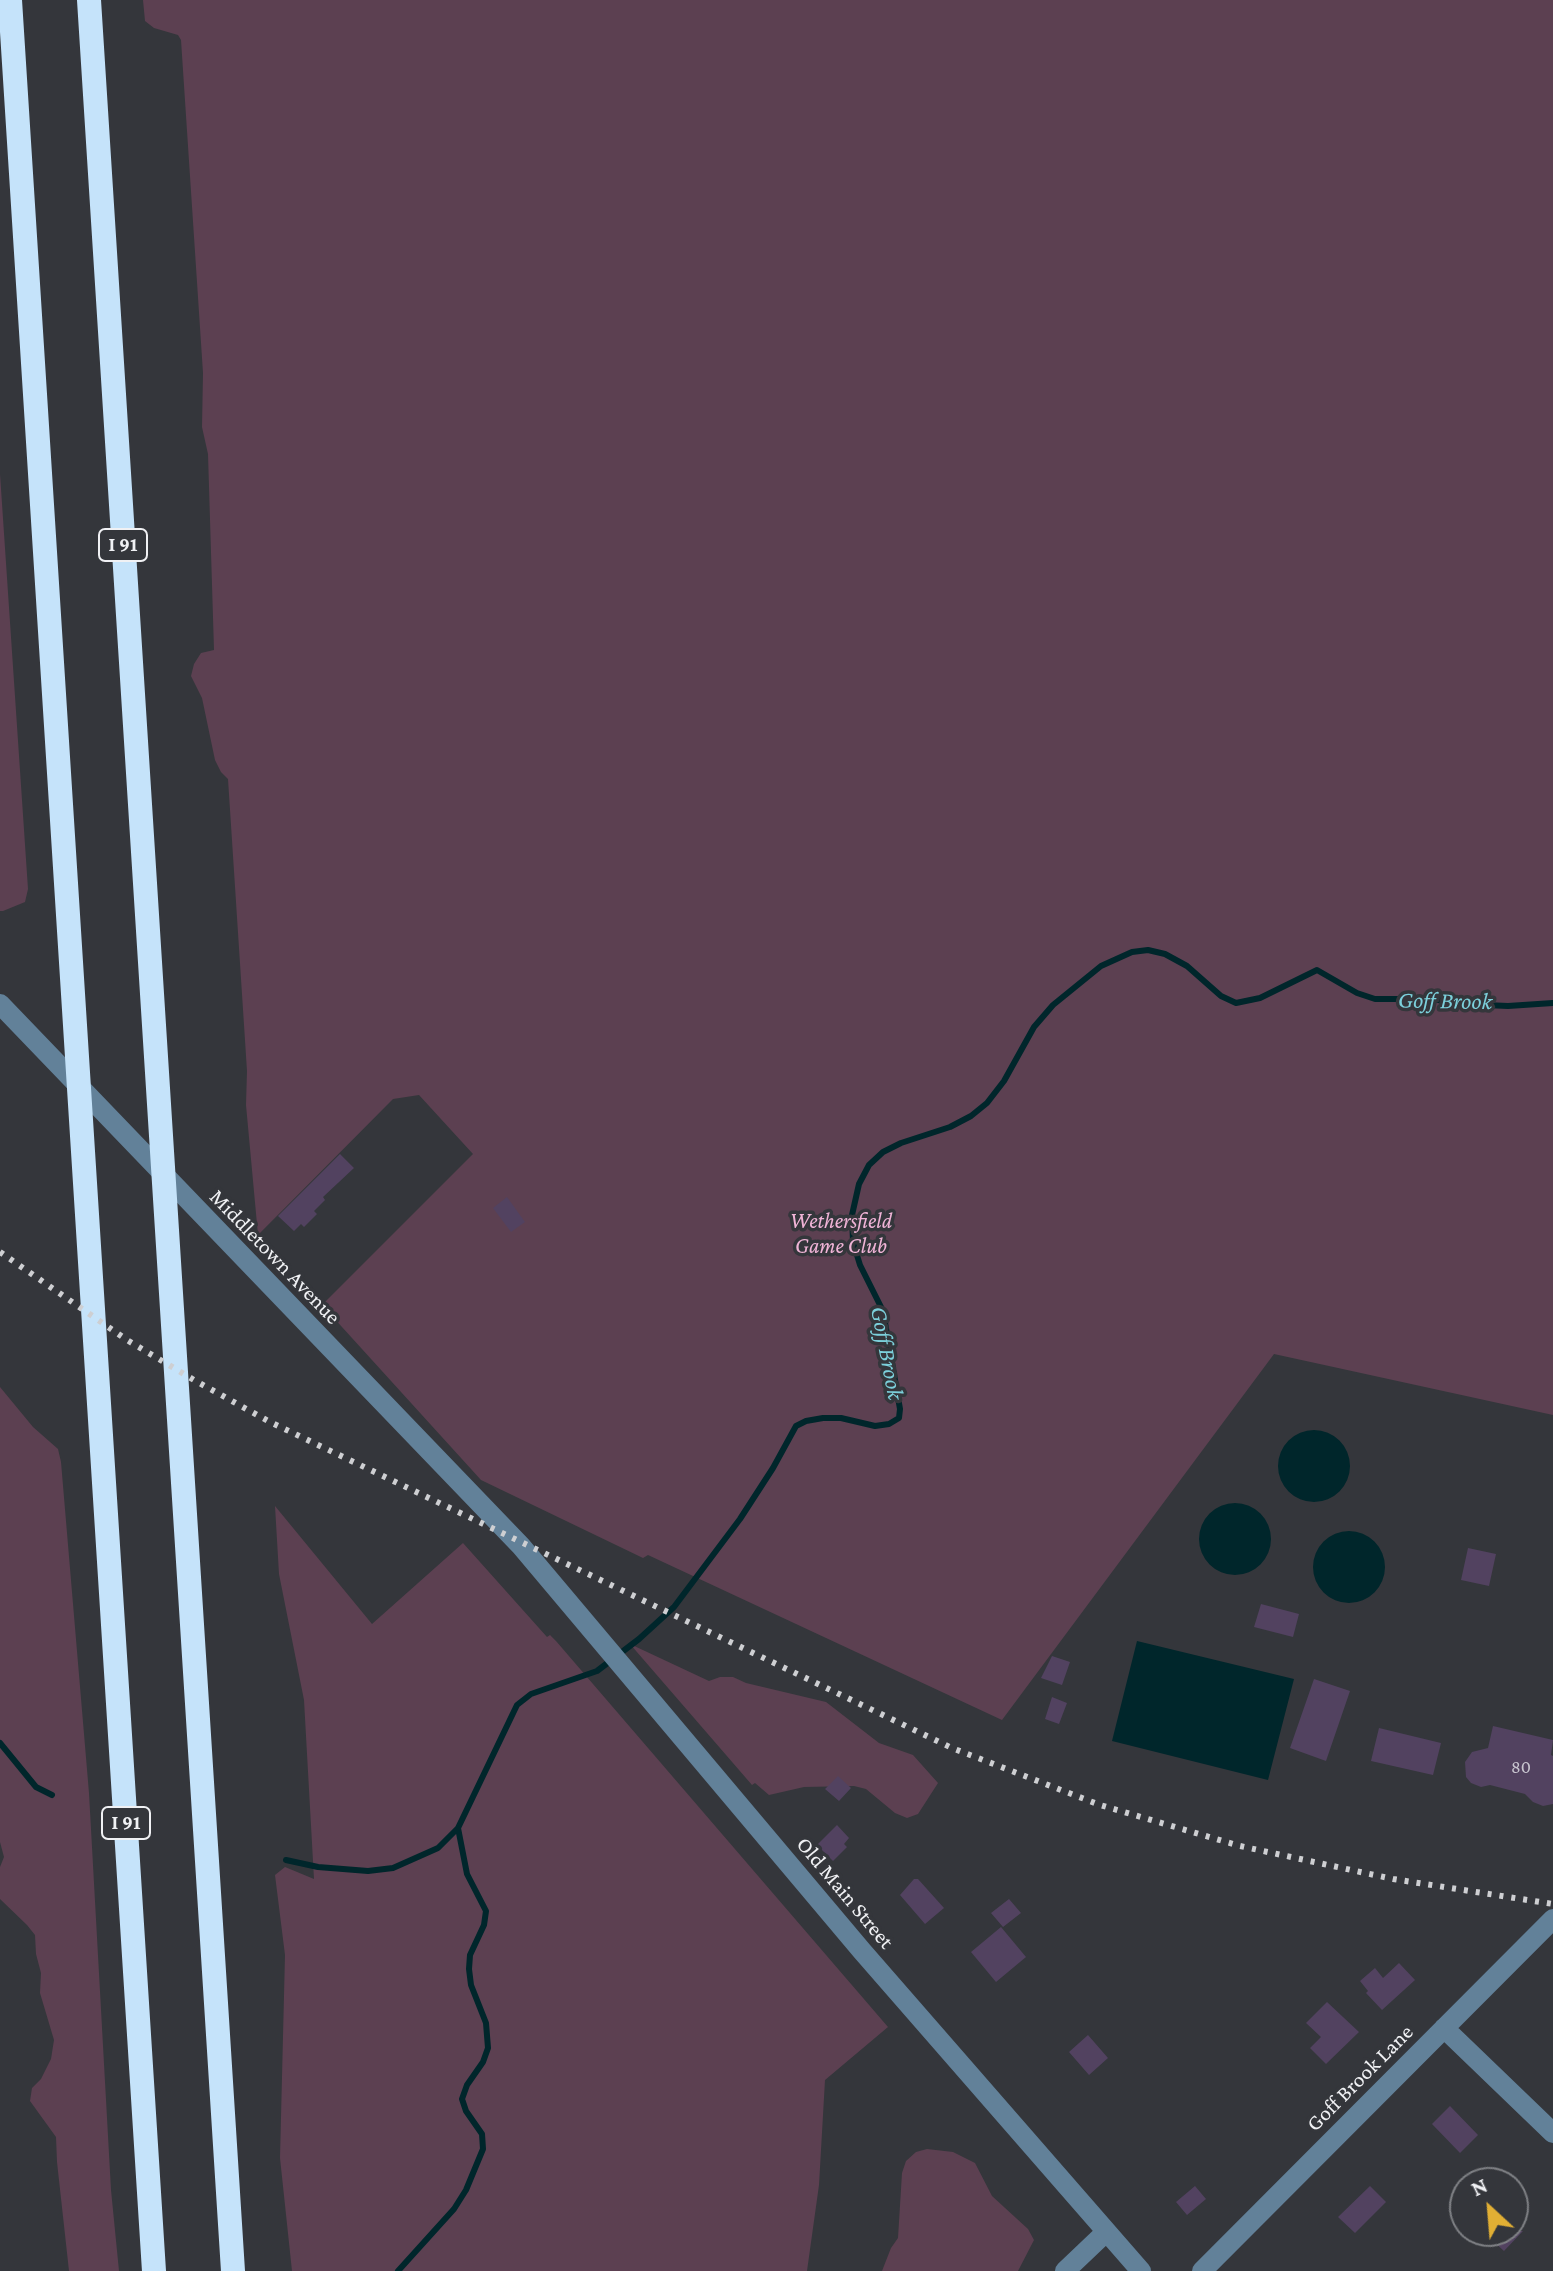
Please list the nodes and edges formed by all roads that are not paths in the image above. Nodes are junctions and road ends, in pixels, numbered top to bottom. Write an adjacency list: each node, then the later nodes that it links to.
1 (10, 0): 10 (highway, I 91)
2 (89, 0): 8 (highway, I 91)
3 (0, 1004): 4 (street, Middletown Avenue)
4 (517, 1542): 9 (street, Old Main Street)
5 (1553, 1919): 6 (street, Goff Brook Lane)
6 (1444, 2028): 7 (street); 15 (street, Goff Brook Lane)
7 (1553, 2133)
8 (230, 2219): 11 (highway, I 91); 12 (highway)
9 (1106, 2232): 13 (street); 14 (street, Old Main Street)
10 (154, 2271)
11 (233, 2271)
12 (251, 2271)
13 (1065, 2271)
14 (1141, 2271)
15 (1202, 2271)

